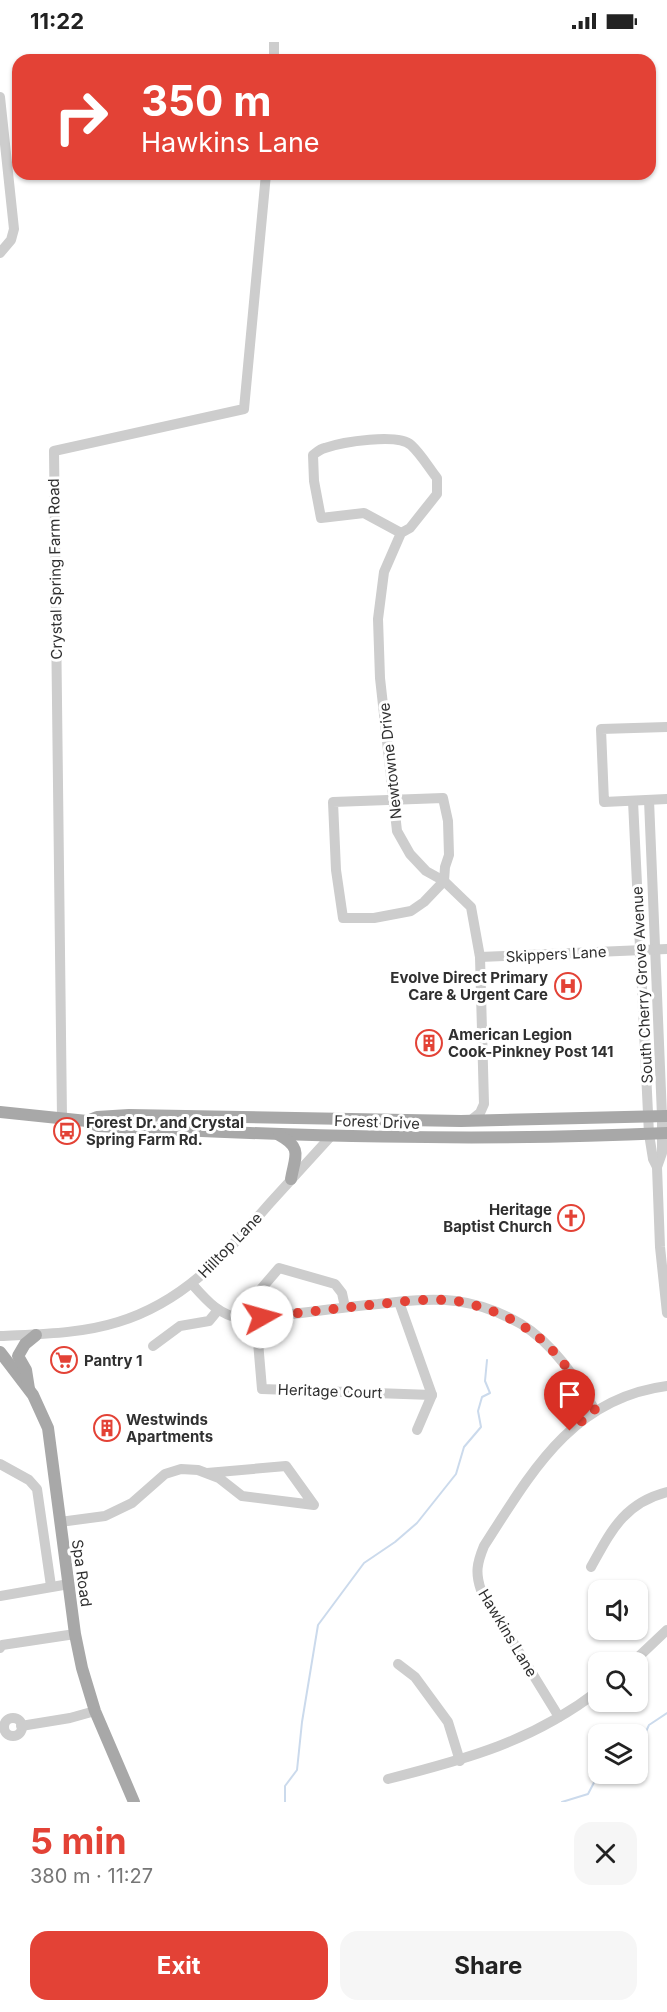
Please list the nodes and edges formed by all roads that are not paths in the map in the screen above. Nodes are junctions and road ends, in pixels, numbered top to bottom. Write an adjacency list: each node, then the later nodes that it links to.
1 (0, 97): 3 (street)
2 (265, 180): 18 (street, Crystal Spring Farm Road)
3 (0, 253)
4 (401, 533): 4 (street, Newtowne Drive); 8 (street, Newtowne Drive)
5 (667, 727): 9 (street)
6 (667, 799): 7 (street)
7 (649, 800): 9 (street); 13 (street, South Cherry Grove Avenue)
8 (394, 801): 10 (street, Newtowne Drive); 10 (street); 10 (street)
9 (633, 801): 12 (street, South Cherry Grove Avenue)
10 (444, 881): 14 (street, Newtowne Drive)
11 (667, 949): 13 (street, Skippers Lane)
12 (639, 950): 13 (street, Skippers Lane); 14 (street, Skippers Lane); 17 (street, South Cherry Grove Avenue)
13 (654, 950): 17 (street, South Cherry Grove Avenue)
14 (480, 957): 15 (street, Newtowne Drive)
15 (484, 1104): 21 (street); 22 (street)
16 (0, 1112): 18 (main road, Forest Drive)
17 (659, 1116): 22 (main road, Forest Drive); 24 (street, South Cherry Grove Avenue); 25 (street, South Cherry Grove Avenue)
18 (62, 1118): 20 (main road, Forest Drive)
19 (346, 1119): 20 (main road, Forest Drive); 21 (main road, Forest Drive); 26 (main road)
20 (87, 1121): 23 (main road, Forest Drive)
21 (470, 1121): 22 (main road, Forest Drive)
22 (500, 1121)
23 (276, 1133): 26 (main road, Forest Drive); 28 (main road)
24 (665, 1133): 25 (main road, Forest Drive); 27 (street, South Cherry Grove Avenue)
25 (649, 1134): 26 (main road, Forest Drive); 27 (street, South Cherry Grove Avenue)
26 (332, 1135): 28 (street, Hilltop Lane)
27 (657, 1167): 33 (street, South Cherry Grove Avenue)
28 (291, 1179): 29 (street, Hilltop Lane)
29 (192, 1284): 32 (street); 35 (street, Hilltop Lane)
30 (399, 1302): 31 (street); 41 (street); 42 (street)
31 (345, 1307): 34 (street); 34 (street)
32 (218, 1310): 34 (street); 37 (street)
33 (667, 1313)
34 (259, 1318): 41 (street, Heritage Court)
35 (36, 1335): 36 (street, Hilltop Lane); 40 (main road)
36 (0, 1336)
37 (153, 1346)
38 (0, 1352): 40 (main road, Spa Road)
39 (667, 1386): 42 (street, Hawkins Lane)
40 (29, 1390): 47 (main road, Spa Road)
41 (432, 1395): 43 (street)
42 (595, 1410): 59 (street, Hawkins Lane)
43 (417, 1430)
44 (0, 1464): 50 (street)
45 (207, 1473): 45 (street); 47 (street)
46 (667, 1492): 48 (street)
47 (60, 1522): 49 (main road, Spa Road)
48 (591, 1567)
49 (69, 1584): 50 (street); 53 (main road, Spa Road)
50 (51, 1586): 51 (street)
51 (0, 1596)
52 (667, 1629): 55 (street)
53 (75, 1634): 54 (street); 58 (main road, Spa Road)
54 (1, 1645)
55 (643, 1652)
56 (398, 1664): 61 (street)
57 (588, 1698): 59 (street)
58 (95, 1711): 60 (street); 63 (main road, Spa Road)
59 (559, 1717): 61 (street)
60 (21, 1726)
61 (460, 1761): 62 (street)
62 (388, 1779)
63 (134, 1802)

